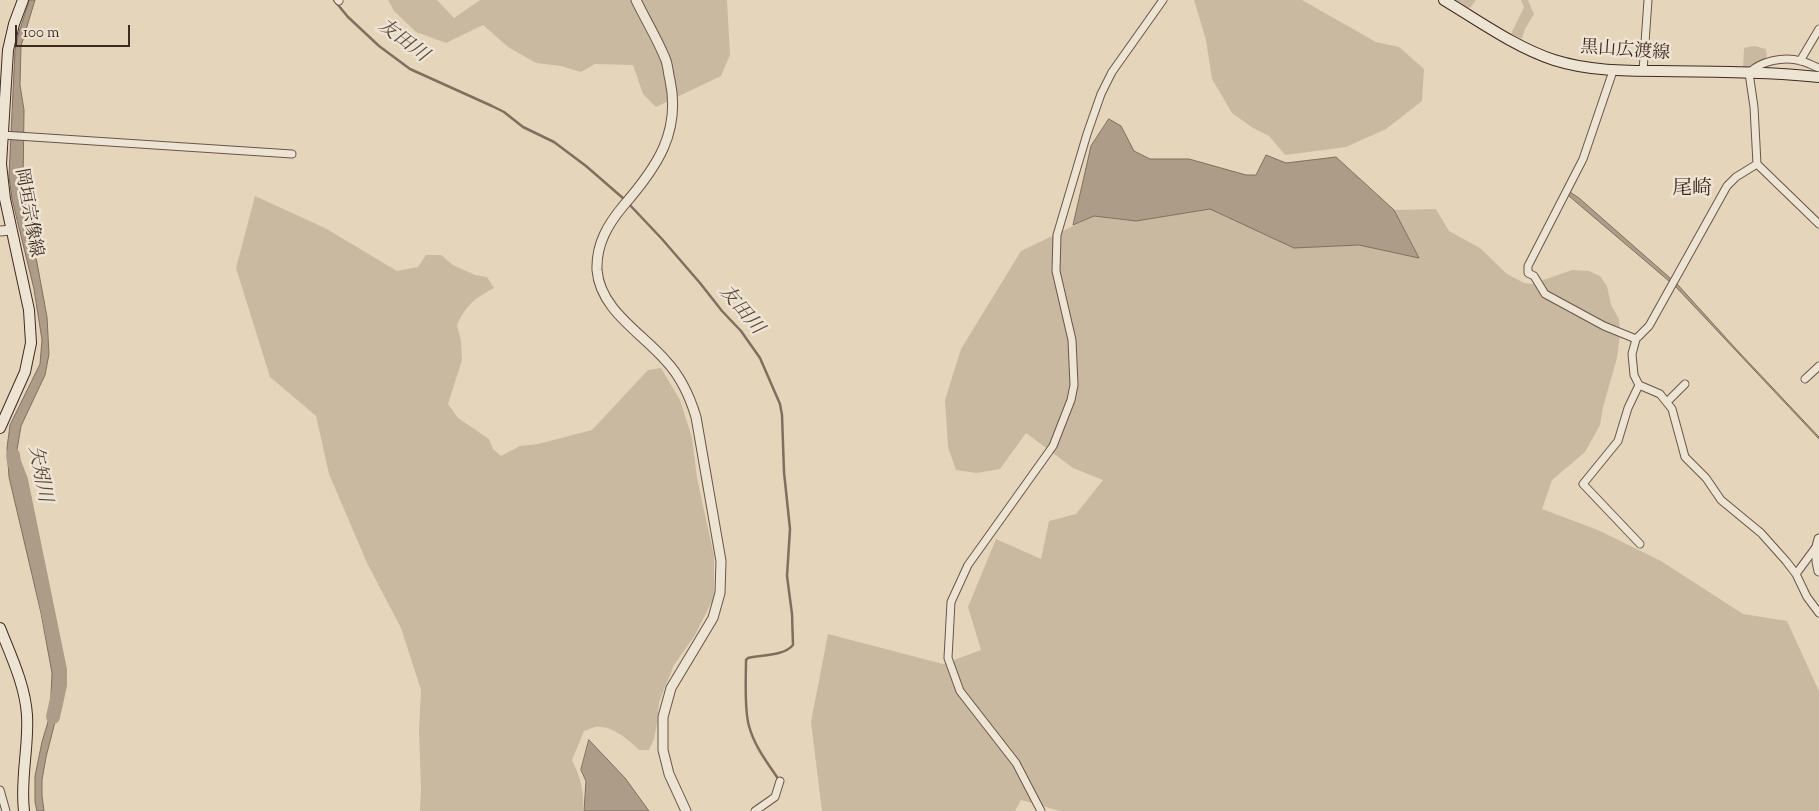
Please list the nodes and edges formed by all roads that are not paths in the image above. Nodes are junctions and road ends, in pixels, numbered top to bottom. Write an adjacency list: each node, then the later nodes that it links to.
1 (23, 0): 13 (main road, 岡垣宗像線)
2 (636, 0): 36 (street)
3 (1163, 0): 38 (street)
4 (1444, 0): 9 (main road, 黒山広渡線)
5 (1648, 0): 10 (street)
6 (1819, 30): 7 (street)
7 (1800, 61): 8 (street); 11 (street)
8 (1819, 68)
9 (1613, 71): 10 (main road, 黒山広渡線); 19 (street)
10 (1642, 71): 11 (main road, 黒山広渡線)
11 (1748, 73): 12 (main road, 黒山広渡線); 15 (street)
12 (1819, 78)
13 (2, 135): 14 (street); 17 (main road, 岡垣宗像線)
14 (292, 154)
15 (1757, 164): 16 (street); 19 (street)
16 (1819, 224)
17 (11, 230): 18 (street); 25 (main road, 岡垣宗像線)
18 (0, 231)
19 (1636, 339): 23 (street)
20 (1819, 366): 21 (street)
21 (1805, 379)
22 (1685, 384): 24 (street)
23 (1640, 385): 24 (street); 27 (street)
24 (1666, 402): 29 (street)
25 (0, 428)
26 (1818, 543): 28 (street); 29 (street)
27 (1640, 544)
28 (1819, 571)
29 (1796, 574): 30 (street)
30 (1819, 613)
31 (0, 628): 35 (main road)
32 (780, 781): 37 (street)
33 (0, 790): 34 (street)
34 (6, 811)
35 (24, 811)
36 (686, 811)
37 (755, 811)
38 (1041, 811)

